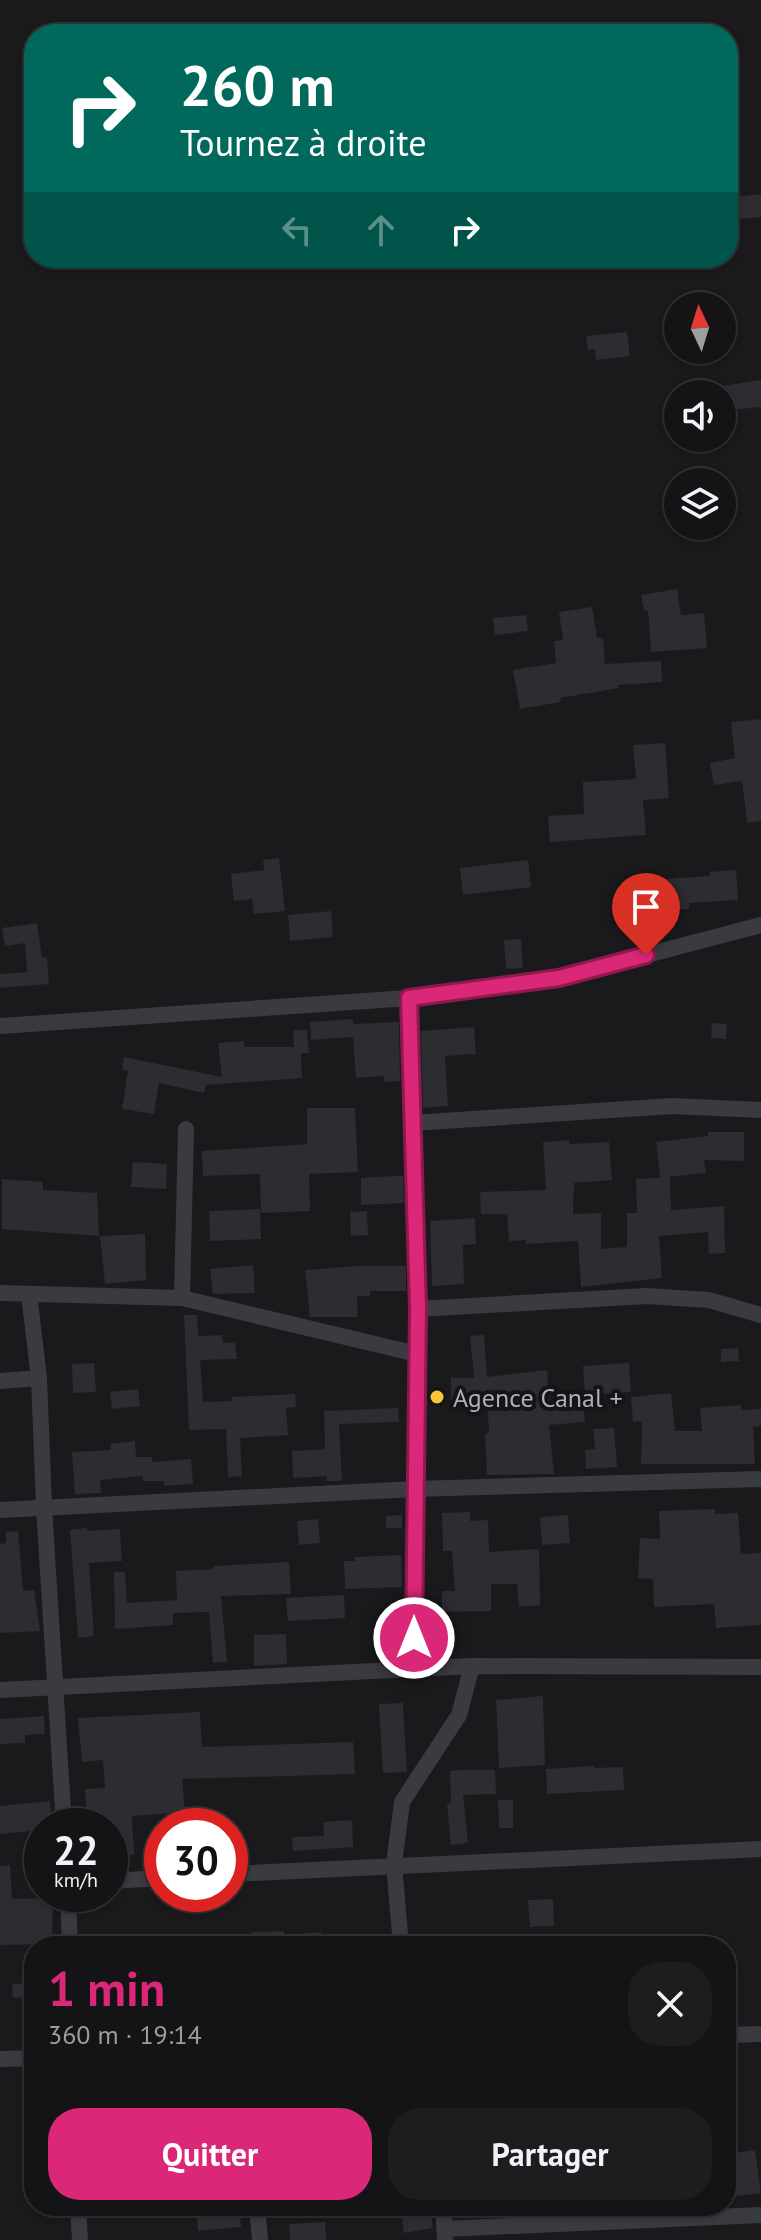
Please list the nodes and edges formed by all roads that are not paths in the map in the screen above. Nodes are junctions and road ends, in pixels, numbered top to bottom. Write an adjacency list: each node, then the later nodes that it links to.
1 (761, 925): 2 (street)
2 (409, 998): 3 (street); 5 (street)
3 (0, 1026)
4 (761, 1110): 5 (street)
5 (413, 1123): 10 (street)
6 (186, 1129): 9 (street)
7 (0, 1293): 8 (street)
8 (29, 1294): 9 (street); 13 (street)
9 (182, 1298): 12 (street)
10 (418, 1309): 11 (street); 12 (street)
11 (761, 1315)
12 (417, 1354): 16 (street)
13 (39, 1378): 14 (street); 17 (street)
14 (0, 1381)
15 (761, 1479): 16 (street)
16 (415, 1489): 17 (street); 21 (street)
17 (44, 1507): 18 (street); 22 (street)
18 (0, 1510)
19 (472, 1666): 20 (street); 21 (street); 26 (street)
20 (761, 1667)
21 (414, 1668): 22 (street)
22 (55, 1687): 23 (street); 24 (street)
23 (0, 1690)
24 (63, 1808)
25 (761, 1849): 26 (street)
26 (394, 1864): 27 (street); 30 (street)
27 (248, 1873)
28 (69, 1912): 29 (street)
29 (70, 1936)
30 (400, 1936)
31 (761, 2034): 32 (street)
32 (736, 2035)
33 (24, 2058): 34 (street)
34 (0, 2059)
35 (761, 2215): 38 (street)
36 (79, 2216): 39 (street)
37 (258, 2216): 40 (street)
38 (444, 2235)
39 (80, 2240)
40 (260, 2240)

